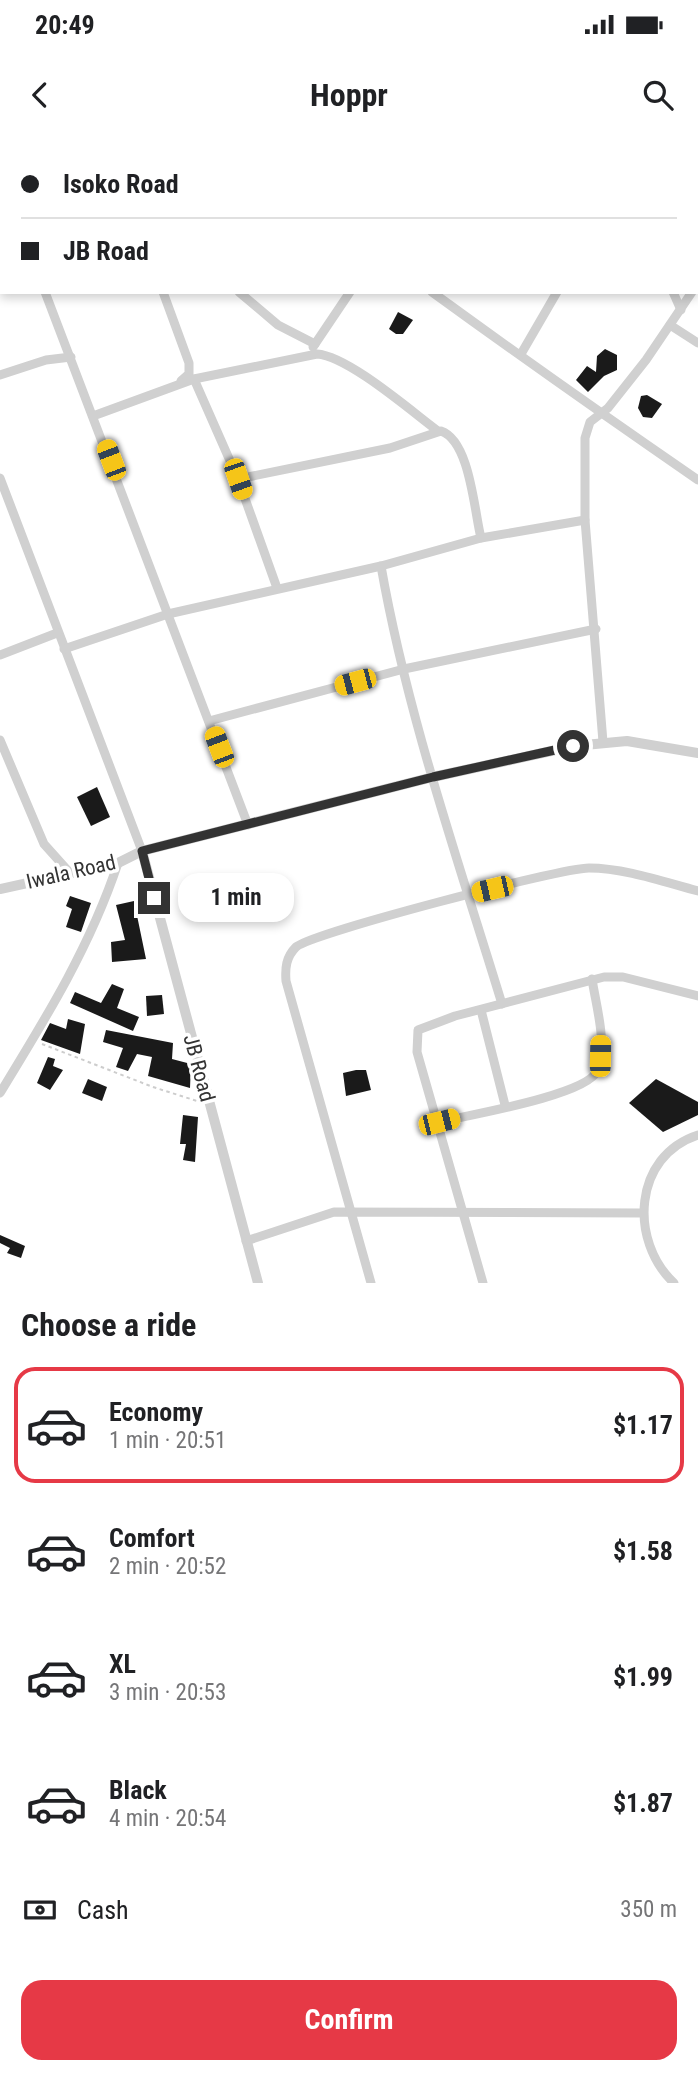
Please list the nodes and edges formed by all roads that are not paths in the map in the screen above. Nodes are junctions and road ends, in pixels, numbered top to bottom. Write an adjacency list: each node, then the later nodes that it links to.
1 (47, 294): 15 (street)
2 (164, 294): 18 (street)
3 (241, 294): 12 (street)
4 (349, 294): 12 (street)
5 (435, 294): 13 (street)
6 (556, 294): 13 (street)
7 (674, 294): 9 (street)
8 (691, 294): 9 (street)
9 (681, 310): 10 (street)
10 (670, 325): 11 (street); 19 (street)
11 (698, 343)
12 (315, 344): 14 (street)
13 (521, 354): 19 (street)
14 (309, 355): 17 (street); 21 (street)
15 (71, 357): 16 (street); 20 (street)
16 (0, 375)
17 (194, 379): 18 (street); 23 (street)
18 (177, 384): 20 (street)
19 (601, 415): 24 (street); 26 (street)
20 (93, 416): 30 (street)
21 (438, 431): 23 (street); 27 (street)
22 (0, 478): 25 (street)
23 (238, 479): 29 (street)
24 (698, 480)
25 (3, 494): 32 (street)
26 (585, 520): 27 (street); 31 (street)
27 (481, 538): 28 (street)
28 (381, 566): 29 (street); 35 (street)
29 (277, 589): 30 (street)
30 (168, 614): 33 (street); 36 (street)
31 (596, 629): 35 (street); 38 (street)
32 (57, 633): 33 (street); 34 (street)
33 (64, 649): 42 (street)
34 (0, 655)
35 (404, 669): 36 (street); 40 (street)
36 (209, 721): 41 (street)
37 (0, 740): 44 (street)
38 (603, 742): 39 (street, Iwala Road); 40 (street, Iwala Road)
39 (698, 753)
40 (433, 777): 41 (street, Iwala Road); 47 (street)
41 (248, 825): 42 (street, Iwala Road)
42 (142, 851): 43 (street, Iwala Road); 59 (street, JB Road)
43 (118, 863): 44 (street, Iwala Road); 52 (street)
44 (70, 873): 45 (street, Iwala Road)
45 (0, 889)
46 (698, 891): 47 (street)
47 (468, 895): 50 (street); 56 (street)
48 (592, 979): 49 (street); 50 (street); 53 (street)
49 (698, 996)
50 (502, 1004): 51 (street)
51 (481, 1010): 53 (street); 54 (street)
52 (0, 1093)
53 (505, 1105): 54 (street)
54 (439, 1122): 57 (street)
55 (698, 1135): 58 (street)
56 (349, 1211): 57 (street); 59 (street); 61 (street)
57 (464, 1213): 58 (street); 62 (street)
58 (642, 1213): 63 (street)
59 (246, 1241): 60 (street, JB Road)
60 (258, 1283)
61 (371, 1283)
62 (483, 1283)
63 (674, 1283)

